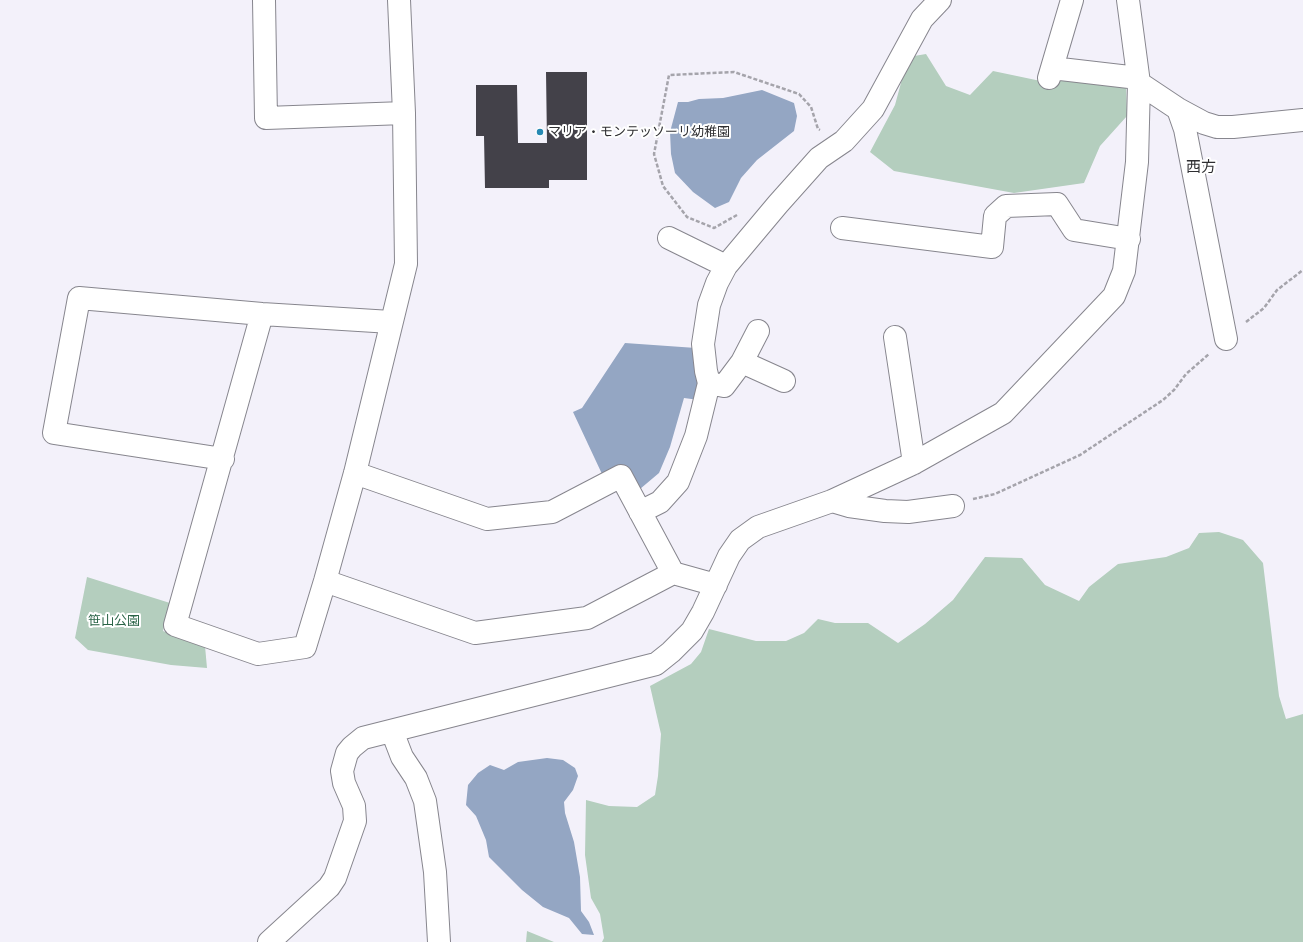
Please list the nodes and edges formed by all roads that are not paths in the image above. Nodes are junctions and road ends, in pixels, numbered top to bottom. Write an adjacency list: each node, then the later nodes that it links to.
1 (264, 0): 8 (street)
2 (399, 0): 8 (street)
3 (940, 0): 13 (street)
4 (1072, 0): 6 (street)
5 (1128, 0): 6 (street)
6 (1138, 80): 7 (street); 12 (street)
7 (1178, 109): 9 (street); 18 (street)
8 (404, 113): 15 (street)
9 (1303, 120)
10 (842, 228): 12 (street)
11 (669, 238): 13 (street)
12 (1129, 239): 23 (street)
13 (726, 266): 21 (street)
14 (262, 314): 15 (street); 22 (street); 22 (street)
15 (390, 322): 24 (street)
16 (758, 331): 19 (street)
17 (895, 337): 23 (street)
18 (1226, 339)
19 (742, 362): 20 (street); 21 (street)
20 (784, 382)
21 (709, 383): 27 (street)
22 (223, 459): 29 (street)
23 (914, 463): 25 (street)
24 (355, 473): 27 (street); 29 (street)
25 (832, 501): 26 (street); 30 (street)
26 (953, 506)
27 (640, 512): 28 (street)
28 (673, 573): 29 (street); 30 (street)
29 (325, 582)
30 (716, 585): 31 (street)
31 (392, 732): 32 (street); 33 (street)
32 (443, 939)
33 (269, 942)

